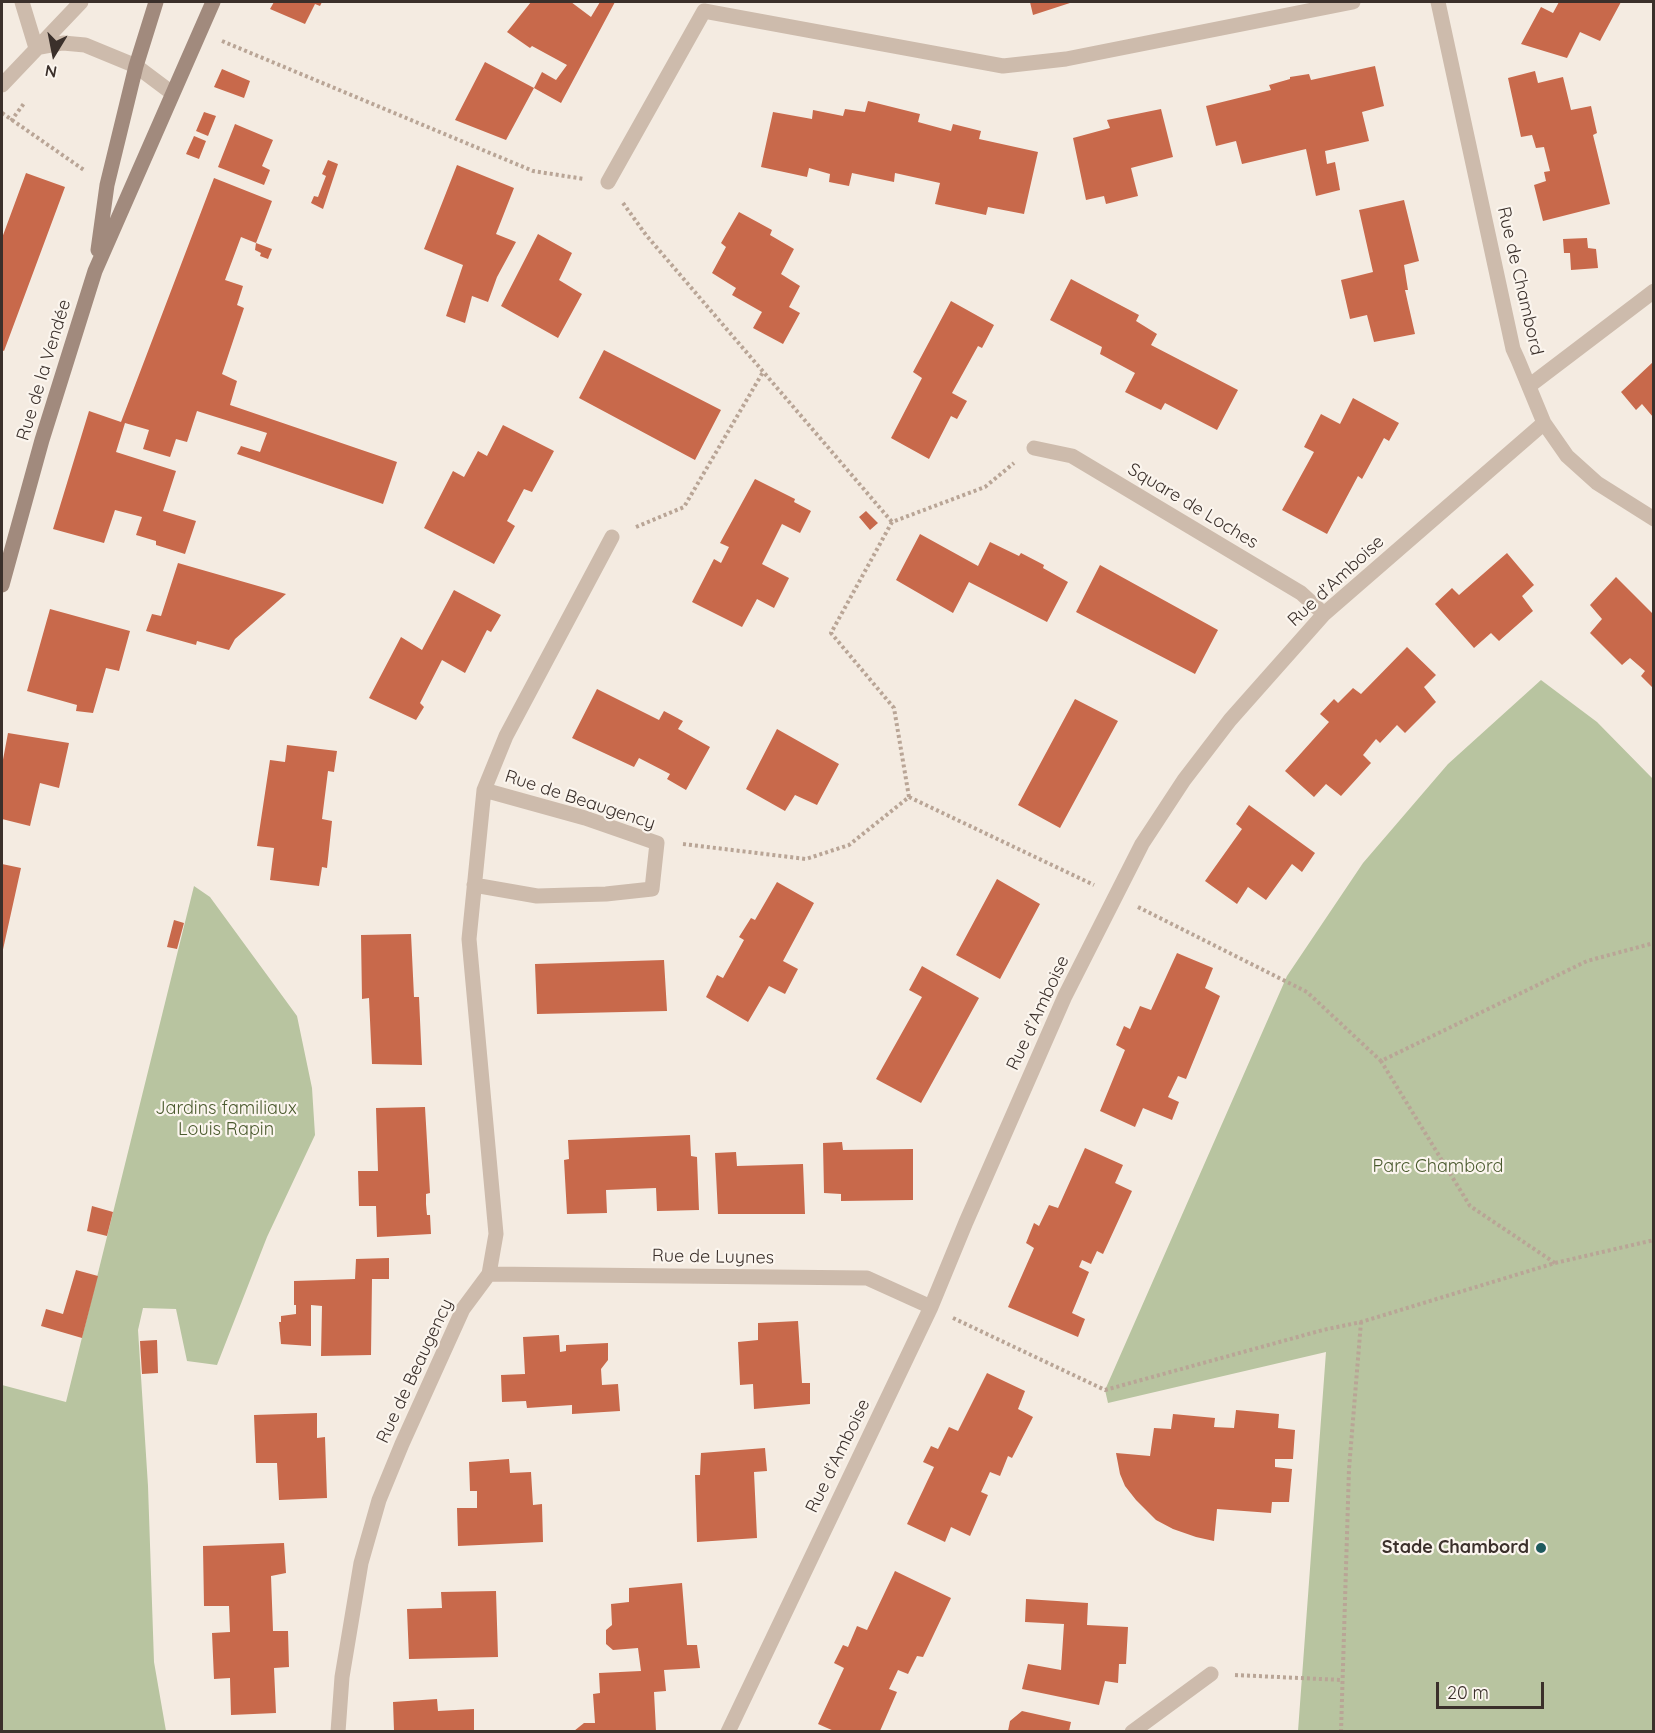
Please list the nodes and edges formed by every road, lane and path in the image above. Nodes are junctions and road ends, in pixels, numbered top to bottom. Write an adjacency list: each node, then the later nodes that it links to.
1 (22, 2): 8 (street)
2 (81, 2): 8 (street)
3 (156, 2): 9 (main road, Rue de la Vendée)
4 (213, 2): 7 (main road, Rue de la Vendée)
5 (1353, 2): 13 (street)
6 (1438, 2): 18 (street, Rue de Chambord)
7 (200, 32): 11 (main road, Rue de la Vendée); 13 (path)
8 (36, 48): 9 (street); 10 (street)
9 (136, 66): 11 (street); 14 (main road, Rue de la Vendée)
10 (2, 85)
11 (172, 93): 15 (main road, Rue de la Vendée)
12 (2, 113): 14 (path)
13 (608, 182): 17 (path)
14 (107, 185): 15 (main road, Rue de la Vendée)
15 (95, 271): 24 (main road, Rue de la Vendée)
16 (1653, 291): 18 (street)
17 (763, 372): 22 (path); 23 (path)
18 (1528, 386): 19 (street, Rue de Chambord)
19 (1544, 423): 21 (street, Rue de Chambord); 25 (street, Rue d’Amboise)
20 (1034, 448): 22 (path); 25 (street, Square de Loches)
21 (1653, 519)
22 (892, 522): 27 (path)
23 (612, 537): 26 (street, Rue de Beaugency)
24 (2, 585)
25 (1324, 614): 30 (street, Rue d’Amboise)
26 (484, 790): 28 (street, Rue de Beaugency); 29 (street, Rue de Beaugency)
27 (909, 797): 28 (path); 30 (path)
28 (657, 843): 29 (street, Rue de Beaugency)
29 (474, 885): 35 (street, Rue de Beaugency)
30 (1116, 896): 32 (path); 36 (street, Rue d’Amboise)
31 (1653, 943): 32 (path)
32 (1381, 1061): 34 (path)
33 (1653, 1240): 34 (path)
34 (1555, 1263): 37 (path)
35 (489, 1274): 36 (street, Rue de Luynes); 40 (street, Rue de Beaugency)
36 (931, 1307): 37 (path); 41 (street, Rue d’Amboise)
37 (1362, 1322): 39 (path)
38 (1211, 1674): 39 (path); 42 (street)
39 (1342, 1680): 43 (path)
40 (338, 1731)
41 (728, 1731)
42 (1132, 1731)
43 (1341, 1731)

